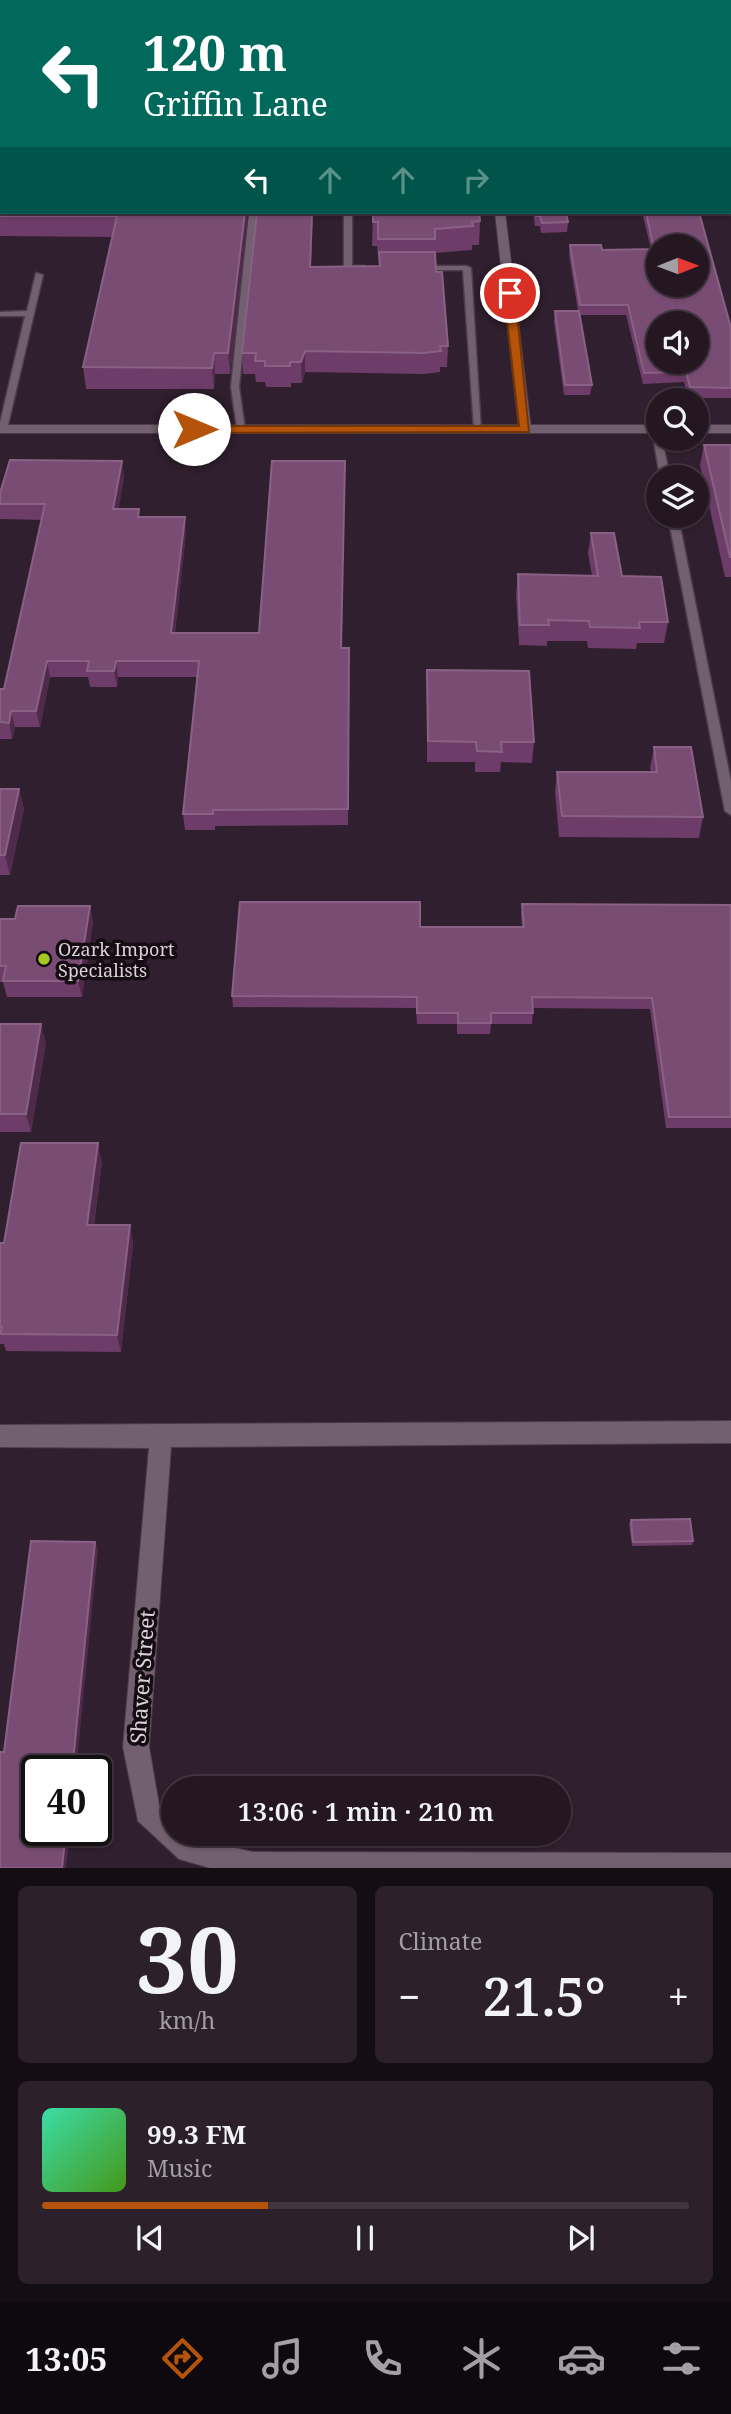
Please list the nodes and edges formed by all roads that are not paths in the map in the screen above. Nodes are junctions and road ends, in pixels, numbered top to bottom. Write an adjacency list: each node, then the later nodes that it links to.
1 (253, 214): 10 (lane)
2 (348, 214): 4 (lane)
3 (500, 214): 12 (street)
4 (374, 268)
5 (414, 268): 11 (lane)
6 (39, 275): 7 (lane)
7 (30, 313): 8 (lane); 9 (lane)
8 (0, 314)
9 (1, 429): 10 (street)
10 (241, 429): 11 (street)
11 (478, 429): 12 (street)
12 (525, 429): 13 (street)
13 (646, 429)
14 (709, 429): 15 (street)
15 (731, 429)
16 (675, 528): 17 (lane)
17 (731, 811)
18 (731, 1432): 20 (street)
19 (0, 1436): 20 (street)
20 (161, 1437): 21 (street, Shaver Street)
21 (731, 1866)

